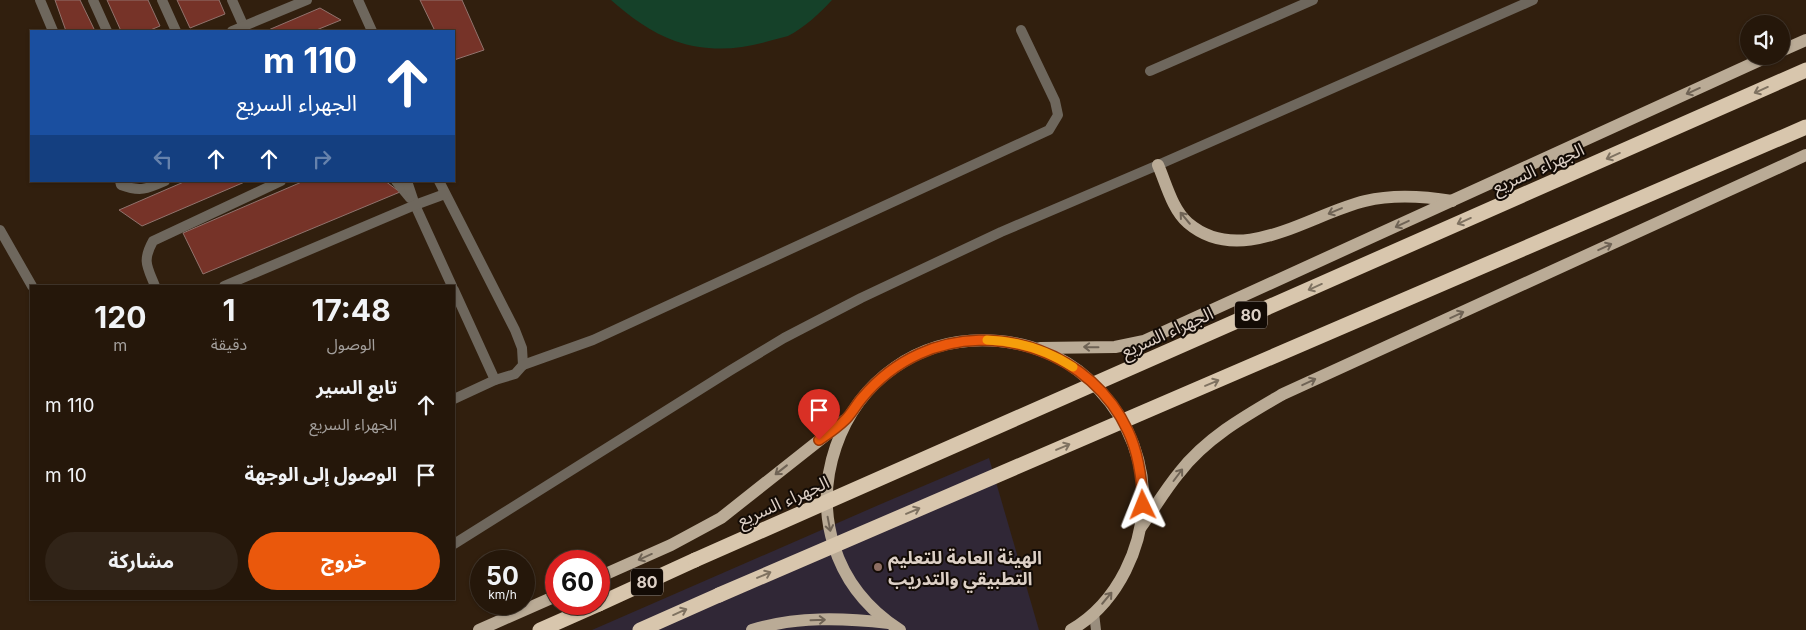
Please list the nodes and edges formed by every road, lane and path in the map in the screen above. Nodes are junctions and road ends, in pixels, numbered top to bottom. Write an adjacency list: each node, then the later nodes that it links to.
1 (40, 0): 10 (lane)
2 (93, 0): 11 (lane)
3 (162, 0): 12 (lane)
4 (232, 0): 9 (lane)
5 (307, 0): 9 (lane)
6 (358, 0): 14 (lane)
7 (1313, 0): 19 (lane)
8 (1533, 0): 23 (lane)
9 (244, 27): 13 (lane)
10 (53, 30)
11 (107, 30)
12 (176, 30)
13 (235, 30)
14 (372, 30)
15 (1021, 30): 40 (lane)
16 (1806, 40): 17 (main road)
17 (1790, 47)
18 (1749, 65): 31 (main road, الجهراء السريع, one-way to 31)
19 (1150, 70)
20 (1806, 70): 47 (highway, الجهراء السريع / 80, one-way to 47, bridge)
21 (1806, 127): 54 (highway, 80, one-way to 21, bridge)
22 (1806, 155): 44 (main road, one-way to 22)
23 (1158, 165): 31 (main road, one-way to 23); 45 (lane)
24 (120, 182): 25 (lane)
25 (163, 182)
26 (278, 182): 35 (lane)
27 (397, 182): 32 (lane)
28 (407, 182): 32 (lane)
29 (440, 182): 30 (lane)
30 (445, 194): 32 (lane); 40 (lane)
31 (1452, 201): 39 (main road, الجهراء السريع, one-way to 39)
32 (415, 205): 36 (lane); 37 (lane)
33 (0, 230): 34 (lane)
34 (31, 285)
35 (155, 285)
36 (226, 285)
37 (452, 285)
38 (455, 292): 41 (lane)
39 (1036, 348): 43 (main road); 44 (main road)
40 (523, 364): 41 (lane)
41 (495, 380): 42 (lane)
42 (455, 399)
43 (847, 418): 46 (main road, الجهراء السريع, one-way to 46); 51 (main road, one-way to 51)
44 (1140, 530): 49 (main road, one-way to 44)
45 (455, 543)
46 (610, 572)
47 (610, 599)
48 (545, 601): 52 (main road)
49 (1094, 613): 56 (main road); 57 (street)
50 (574, 615): 53 (highway, الجهراء السريع / 80)
51 (894, 626): 55 (main road, one-way to 51)
52 (479, 630)
53 (540, 630)
54 (640, 630)
55 (752, 630)
56 (1071, 630)
57 (1096, 630)

